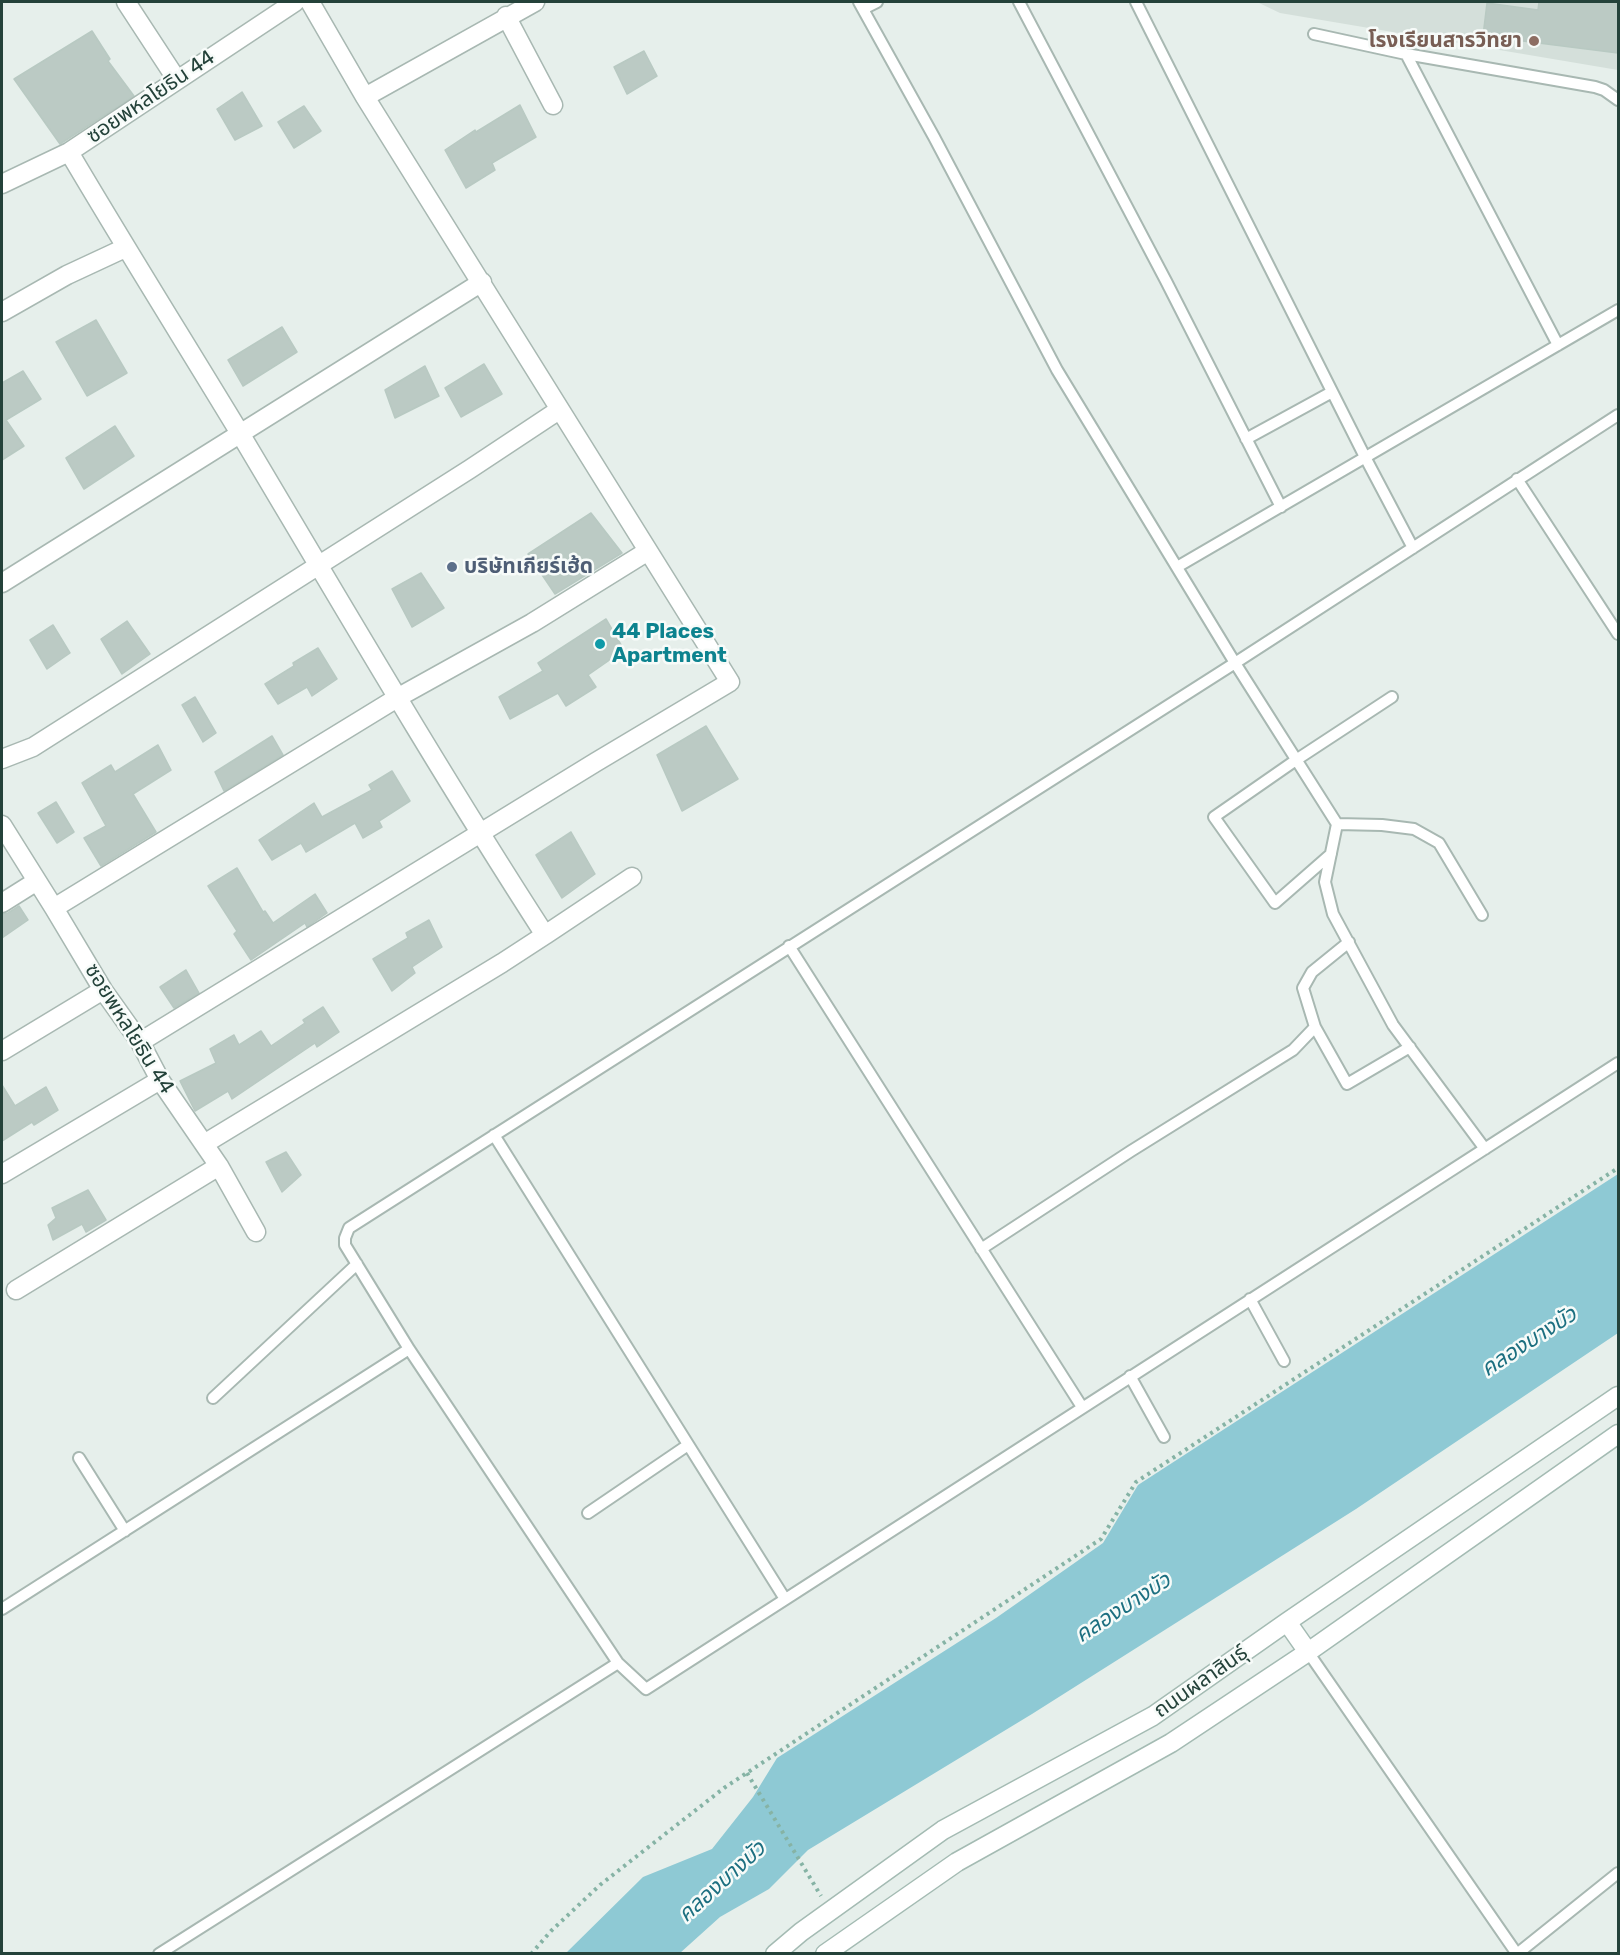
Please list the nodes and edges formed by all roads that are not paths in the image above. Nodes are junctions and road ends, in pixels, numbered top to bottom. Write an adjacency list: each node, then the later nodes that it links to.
1 (126, 2): 12 (street)
2 (295, 2): 12 (street, ซอยพหลโยธิน 44)
3 (310, 2): 13 (street)
4 (535, 2): 9 (street)
5 (877, 2): 8 (lane)
6 (1019, 2): 27 (lane)
7 (1136, 2): 23 (lane)
8 (861, 5): 34 (lane)
9 (506, 16): 13 (street); 15 (street)
10 (1314, 34): 11 (lane)
11 (1406, 54): 14 (lane); 22 (lane)
12 (177, 80): 16 (street, ซอยพหลโยธิน 44)
13 (366, 97): 19 (street)
14 (1618, 100)
15 (553, 105)
16 (69, 152): 17 (street, ซอยพหลโยธิน 44); 18 (street)
17 (2, 184)
18 (125, 248): 21 (street); 26 (street)
19 (482, 282): 24 (street); 26 (street)
20 (1618, 310): 22 (lane)
21 (2, 312)
22 (1558, 345): 28 (lane)
23 (1332, 392): 27 (lane); 28 (lane)
24 (559, 410): 32 (street); 33 (street)
25 (1618, 415): 29 (lane)
26 (240, 434): 33 (street); 35 (street)
27 (1246, 439): 30 (lane)
28 (1365, 457): 30 (lane); 31 (lane)
29 (1517, 479): 31 (lane); 36 (lane)
30 (1281, 507): 34 (lane)
31 (1413, 548): 37 (lane)
32 (648, 551): 39 (street); 44 (street)
33 (319, 566): 39 (street); 40 (street)
34 (1177, 567): 37 (lane)
35 (2, 583)
36 (1618, 634)
37 (1235, 663): 41 (lane); 53 (lane)
38 (1392, 697): 41 (lane)
39 (397, 698): 44 (street); 49 (street)
40 (2, 759)
41 (1296, 760): 42 (lane); 45 (lane)
42 (1337, 824): 45 (lane); 50 (lane)
43 (2, 825): 47 (street, ซอยพหลโยธิน 44)
44 (480, 833): 51 (street); 56 (street)
45 (1331, 854): 52 (lane)
46 (632, 877): 51 (street)
47 (37, 881): 48 (street); 49 (street, ซอยพหลโยธิน 44)
48 (2, 903)
49 (54, 908): 54 (street, ซอยพหลโยธิน 44)
50 (1482, 915)
51 (545, 935): 62 (street)
52 (1349, 942): 55 (lane); 57 (lane)
53 (789, 946): 61 (lane); 67 (lane)
54 (103, 990): 56 (street, ซอยพหลโยธิน 44); 58 (street)
55 (1315, 1027): 57 (lane); 67 (lane)
56 (140, 1042): 60 (street, ซอยพหลโยธิน 44)
57 (1410, 1047): 63 (lane)
58 (2, 1051)
59 (1618, 1063): 63 (lane)
60 (160, 1080): 62 (street, ซอยพหลโยธิน 44); 65 (street)
61 (494, 1135): 68 (lane); 79 (lane)
62 (204, 1144): 64 (street, ซอยพหลโยธิน 44)
63 (1485, 1149): 70 (lane)
64 (219, 1166): 66 (street, ซอยพหลโยธิน 44); 69 (street)
65 (2, 1174)
66 (256, 1232)
67 (981, 1249): 76 (lane)
68 (357, 1264): 71 (lane); 75 (lane)
69 (16, 1290)
70 (1250, 1299): 72 (lane); 73 (lane)
71 (409, 1349): 82 (lane); 87 (lane)
72 (1284, 1361)
73 (1130, 1376): 76 (lane); 78 (lane)
74 (1618, 1396): 85 (street, ถนนผลาสินธุ์)
75 (213, 1398)
76 (1082, 1407): 83 (lane)
77 (1618, 1434): 86 (street, ถนนผลาสินธุ์)
78 (1164, 1437)
79 (688, 1445): 81 (lane); 83 (lane)
80 (79, 1458): 82 (lane)
81 (588, 1514)
82 (124, 1530): 84 (lane)
83 (785, 1599): 87 (lane)
84 (3, 1604)
85 (1287, 1622): 86 (street); 90 (street, ถนนผลาสินธุ์)
86 (1308, 1652): 88 (lane); 91 (street, ถนนผลาสินธุ์)
87 (618, 1663): 89 (lane)
88 (1618, 1873)
89 (159, 1953)
90 (776, 1953)
91 (825, 1953)

